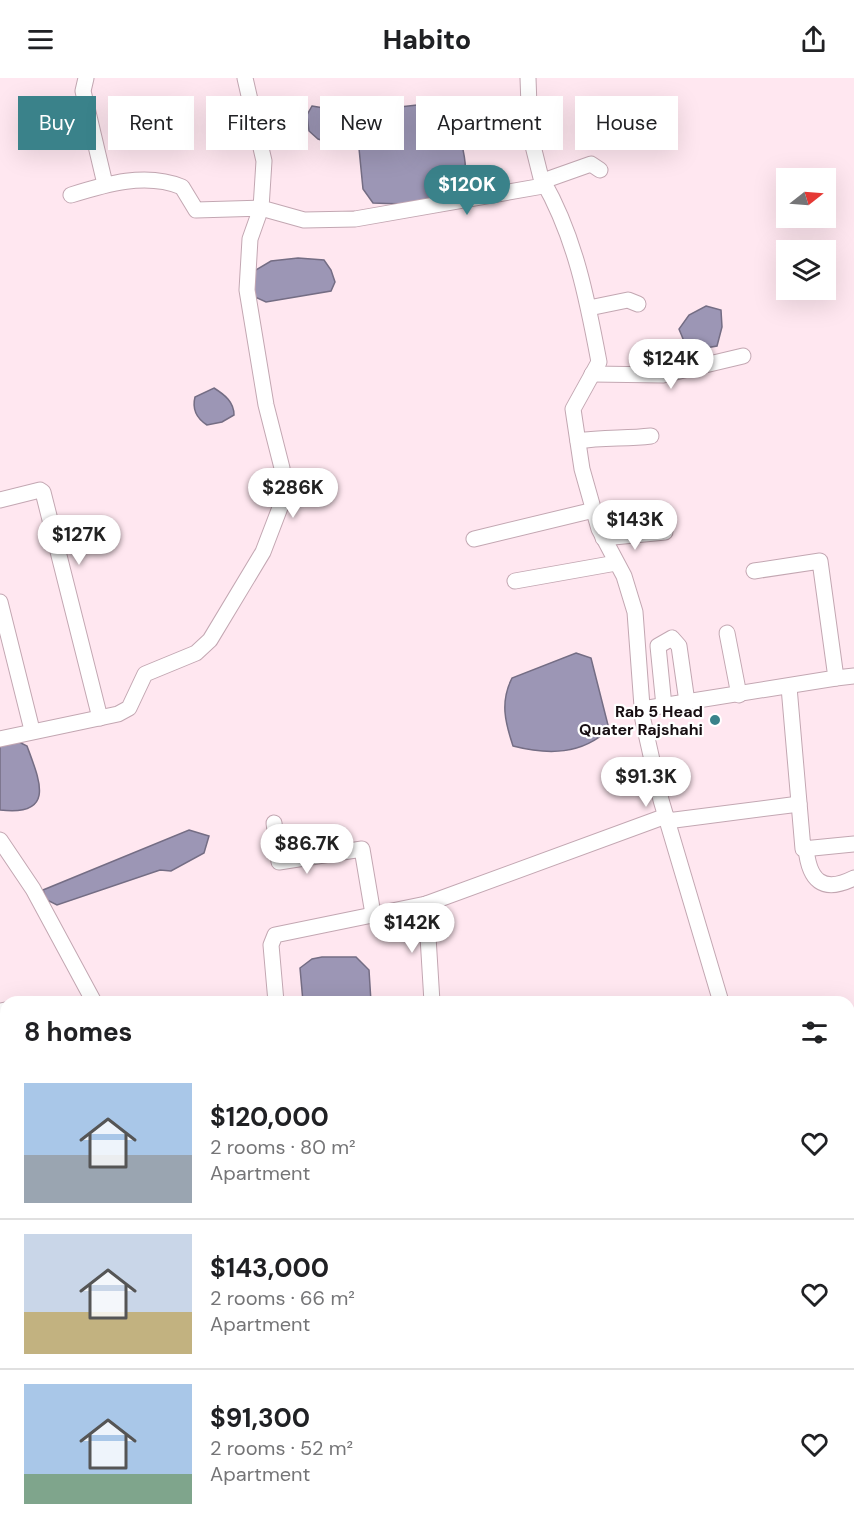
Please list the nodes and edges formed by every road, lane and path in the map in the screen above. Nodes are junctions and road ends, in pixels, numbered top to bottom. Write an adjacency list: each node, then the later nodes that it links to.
1 (86, 78): 6 (street)
2 (245, 78): 8 (street)
3 (528, 78): 5 (street)
4 (600, 171): 5 (street)
5 (543, 181): 8 (street); 10 (street)
6 (105, 184): 7 (street); 8 (street)
7 (71, 195)
8 (261, 208): 32 (street)
9 (638, 304): 10 (street)
10 (589, 308): 12 (street)
11 (743, 356): 12 (street)
12 (592, 374): 14 (street)
13 (651, 436): 14 (street)
14 (578, 441): 16 (street)
15 (0, 501): 32 (street)
16 (594, 510): 18 (street); 19 (street)
17 (665, 532): 18 (street)
18 (603, 538): 20 (street)
19 (474, 539)
20 (616, 563): 22 (street); 31 (street)
21 (754, 571): 26 (street)
22 (515, 581)
23 (0, 602): 33 (street)
24 (727, 633): 28 (street)
25 (854, 676): 26 (street)
26 (836, 678): 27 (street)
27 (789, 687): 28 (street); 35 (street)
28 (739, 694): 29 (street)
29 (687, 702): 30 (street); 30 (street)
30 (664, 706): 31 (street)
31 (642, 709): 36 (street)
32 (100, 718): 33 (street)
33 (32, 730): 34 (street)
34 (0, 739)
35 (799, 804): 36 (street); 40 (street)
36 (666, 819): 42 (street); 47 (street)
37 (274, 823): 43 (street)
38 (0, 840): 44 (street)
39 (854, 844): 40 (street)
40 (806, 848): 41 (street)
41 (854, 878)
42 (426, 904): 43 (street); 46 (street)
43 (373, 914): 45 (street)
44 (91, 996)
45 (276, 996)
46 (432, 996)
47 (719, 996)

